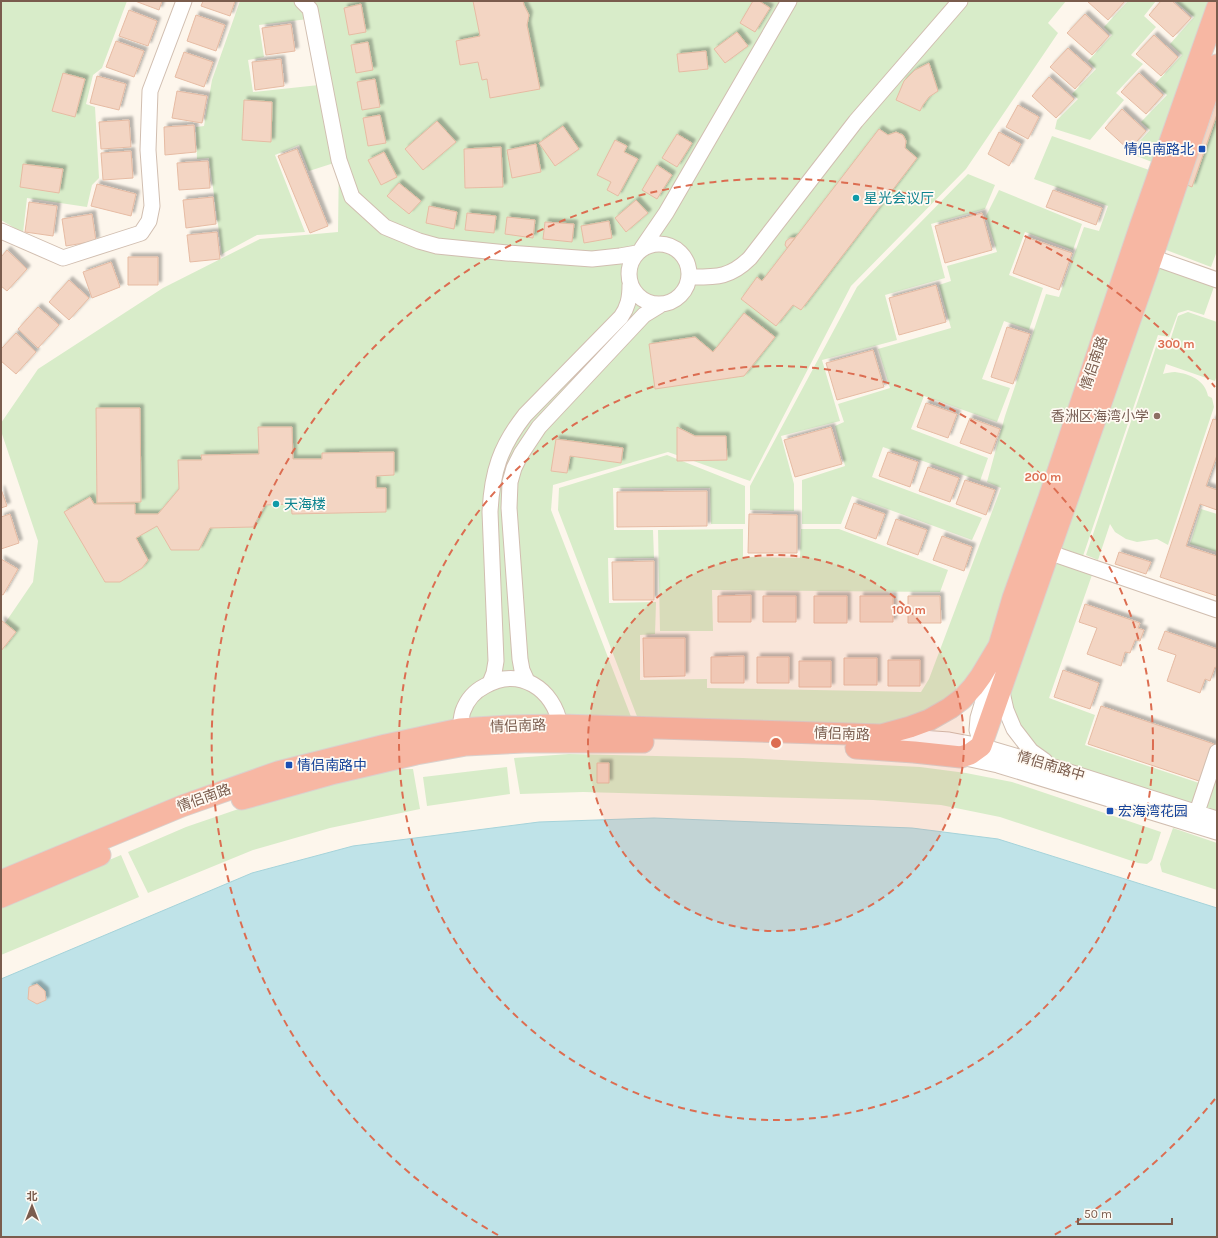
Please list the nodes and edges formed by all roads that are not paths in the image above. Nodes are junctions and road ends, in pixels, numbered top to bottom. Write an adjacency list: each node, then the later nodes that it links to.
1 (184, 1): 8 (street)
2 (302, 1): 13 (street)
3 (789, 1): 7 (street)
4 (960, 1): 14 (street)
5 (1217, 8): 11 (highway, 情侣南路)
6 (1217, 65): 12 (highway, 情侣南路)
7 (666, 213): 9 (street); 10 (street)
8 (1, 231)
9 (671, 246): 10 (street); 14 (street)
10 (639, 251): 13 (street); 16 (street)
11 (1132, 251): 12 (street); 20 (highway, 情侣南路)
12 (1152, 257): 15 (street); 18 (highway, 情侣南路)
13 (592, 259): 16 (street)
14 (689, 277): 17 (street)
15 (1217, 280)
16 (629, 281): 17 (street); 22 (street)
17 (662, 304): 21 (street)
18 (1048, 552): 19 (street); 23 (highway, 情侣南路)
19 (1217, 610)
20 (999, 646): 26 (highway, 情侣南路); 28 (street)
21 (527, 681): 22 (street); 24 (street)
22 (490, 683): 25 (street)
23 (1001, 688): 28 (highway, 情侣南路); 29 (street)
24 (560, 725): 25 (highway, 情侣南路); 26 (highway, 情侣南路)
25 (460, 729): 33 (highway, 情侣南路)
26 (881, 735): 28 (street, 情侣南路中)
27 (1217, 752): 30 (street)
28 (985, 754): 29 (street, 情侣南路中); 32 (street, 情侣南路中); 34 (highway, 情侣南路)
29 (1050, 766): 30 (street, 情侣南路中)
30 (1197, 812): 31 (street, 情侣南路中)
31 (1217, 819)
32 (1217, 832)
33 (1, 881)
34 (1, 897)

